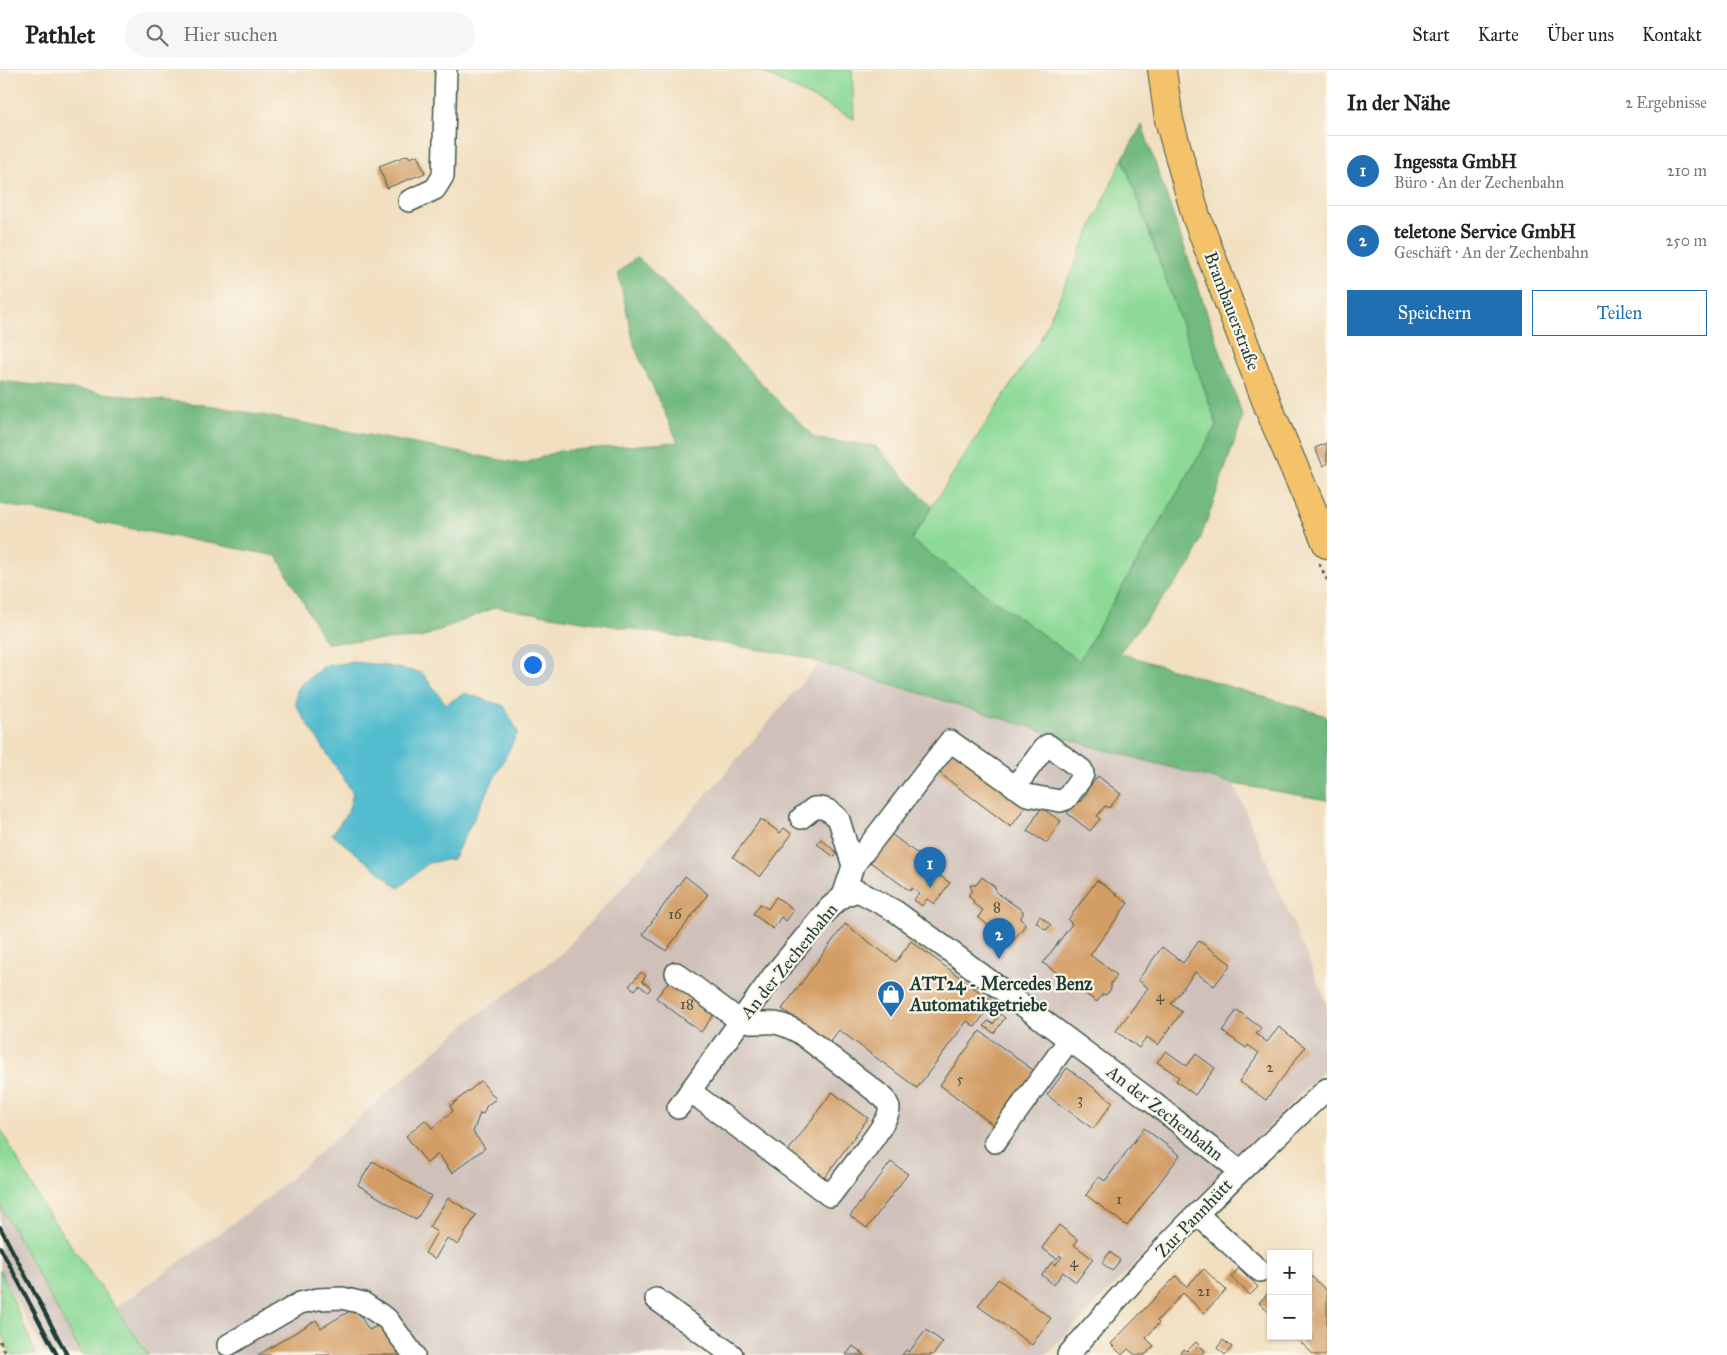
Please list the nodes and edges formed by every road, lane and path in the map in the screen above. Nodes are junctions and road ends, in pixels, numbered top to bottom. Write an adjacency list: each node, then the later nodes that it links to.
1 (446, 70): 3 (street)
2 (1162, 70): 4 (main road, Brambauerstraße)
3 (409, 201)
4 (1327, 544)
5 (1015, 787): 7 (street)
6 (801, 818): 7 (street)
7 (853, 866): 8 (street)
8 (843, 896): 10 (street, An der Zechenbahn); 11 (street, An der Zechenbahn)
9 (676, 973): 10 (street)
10 (741, 1020): 13 (street, An der Zechenbahn); 13 (street)
11 (1069, 1040): 15 (street); 16 (street, An der Zechenbahn)
12 (1327, 1089): 16 (street, Zur Pannhütt)
13 (690, 1091): 14 (street, An der Zechenbahn)
14 (678, 1108)
15 (995, 1142)
16 (1240, 1171): 17 (street, Zur Pannhütt)
17 (1197, 1214): 18 (street); 25 (street, Zur Pannhütt)
18 (1260, 1272)
19 (656, 1298): 24 (street)
20 (0, 1341): 22 (path)
21 (228, 1345): 23 (street)
22 (6, 1355)
23 (414, 1355)
24 (732, 1355)
25 (1068, 1355)

